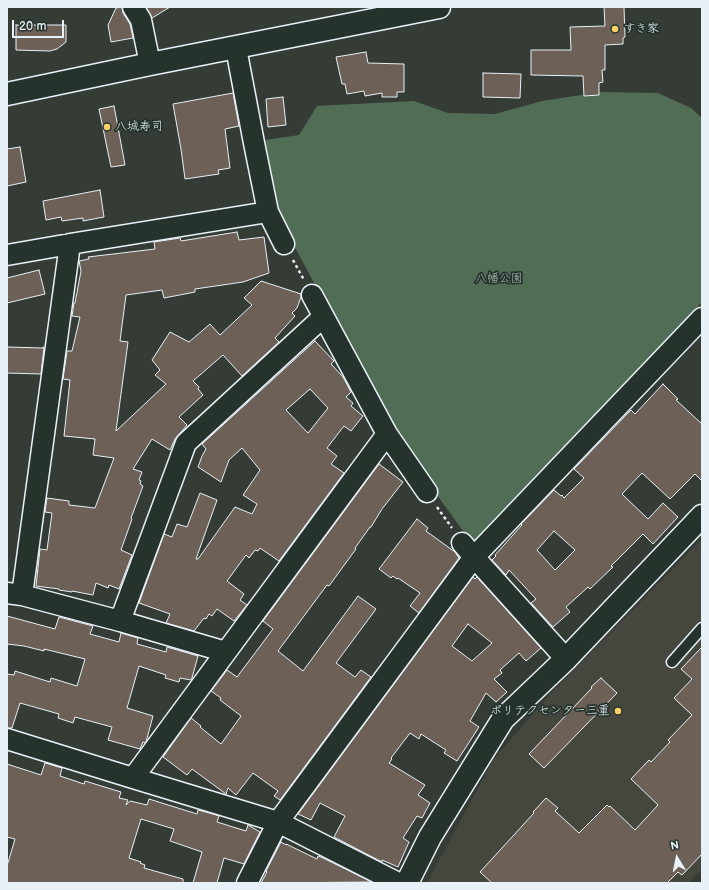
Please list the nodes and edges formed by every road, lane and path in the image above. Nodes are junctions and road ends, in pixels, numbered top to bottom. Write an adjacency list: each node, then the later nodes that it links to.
1 (133, 7): 4 (street)
2 (439, 7): 3 (street)
3 (236, 48): 4 (street); 6 (street)
4 (150, 64): 5 (street)
5 (7, 94)
6 (268, 212): 7 (street); 8 (street)
7 (70, 244): 9 (street); 17 (street)
8 (284, 244): 10 (path)
9 (7, 255)
10 (312, 295): 11 (street)
11 (323, 317): 13 (street); 18 (street)
12 (702, 318): 16 (street)
13 (386, 434): 14 (street); 20 (street)
14 (427, 492): 16 (path)
15 (702, 516): 21 (street)
16 (468, 550): 21 (street); 25 (street)
17 (15, 594): 18 (street)
18 (120, 621): 20 (street)
19 (702, 628): 22 (lane)
20 (226, 652): 24 (street)
21 (566, 659): 28 (street)
22 (672, 662)
23 (7, 739): 24 (street)
24 (133, 778): 25 (street)
25 (278, 822): 26 (street); 27 (street)
26 (246, 883)
27 (398, 883)
28 (406, 883)

